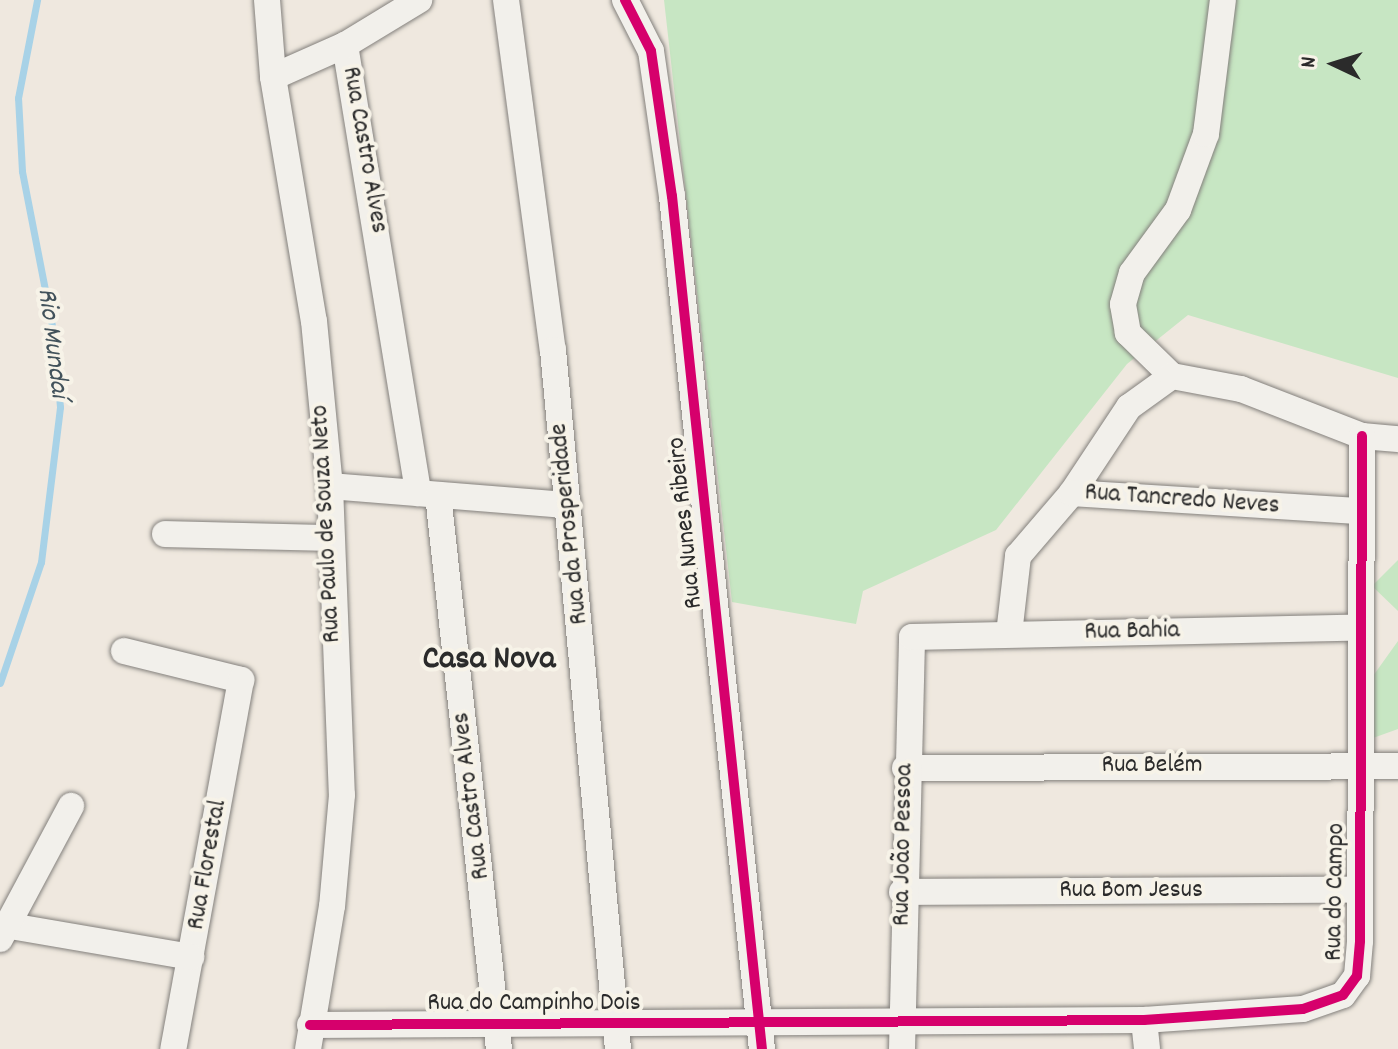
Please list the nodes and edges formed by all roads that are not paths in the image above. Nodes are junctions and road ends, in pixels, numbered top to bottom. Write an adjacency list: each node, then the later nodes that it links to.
1 (267, 0): 7 (street, Rua Paulo de Souza Neto)
2 (419, 0): 6 (street)
3 (506, 0): 14 (street, Rua da Prosperidade)
4 (625, 0): 32 (street, Rua Nunes Ribeiro)
5 (1223, 0): 8 (street)
6 (345, 45): 7 (street); 13 (street, Rua Castro Alves)
7 (273, 77): 11 (street, Rua Paulo de Souza Neto)
8 (1172, 376): 9 (street); 12 (street)
9 (1362, 436): 10 (street); 15 (street, Rua do Campo)
10 (1398, 439)
11 (330, 486): 13 (street); 17 (street, Rua Paulo de Souza Neto)
12 (1072, 493): 15 (street, Rua Tancredo Neves); 19 (street, Rua Tancredo Neves)
13 (428, 494): 14 (street); 34 (street, Rua Castro Alves)
14 (568, 505): 35 (street, Rua da Prosperidade)
15 (1360, 511): 18 (street, Rua do Campo)
16 (165, 534): 17 (street)
17 (331, 538): 33 (street, Rua Paulo de Souza Neto)
18 (1359, 628): 19 (street, Rua Bahia); 22 (street, Rua do Campo)
19 (1009, 634): 20 (street, Rua Bahia)
20 (907, 641): 24 (street, Rua João Pessoa)
21 (124, 651): 29 (street, Rua Florestal)
22 (1359, 765): 23 (street, Rua Belém); 24 (street, Rua Belém); 26 (street, Rua do Campo)
23 (1398, 766)
24 (905, 768): 27 (street, Rua João Pessoa)
25 (71, 806): 28 (street)
26 (1360, 890): 27 (street, Rua Bom Jesus); 31 (street, Rua do Campo)
27 (902, 892): 30 (street, Rua João Pessoa)
28 (5, 933): 29 (street)
29 (191, 957): 36 (street, Rua Florestal)
30 (902, 1018): 31 (street, Rua do Campo); 32 (street, Rua do Campinho Dois); 38 (street, Rua João Pessoa)
31 (1144, 1020): 39 (street)
32 (758, 1021): 35 (street, Rua do Campinho Dois); 37 (street, Rua Nunes Ribeiro)
33 (309, 1037): 34 (street, Rua do Campinho Dois)
34 (498, 1038): 35 (street, Rua do Campinho Dois)
35 (616, 1038)
36 (173, 1049)
37 (762, 1049)
38 (902, 1049)
39 (1147, 1049)

